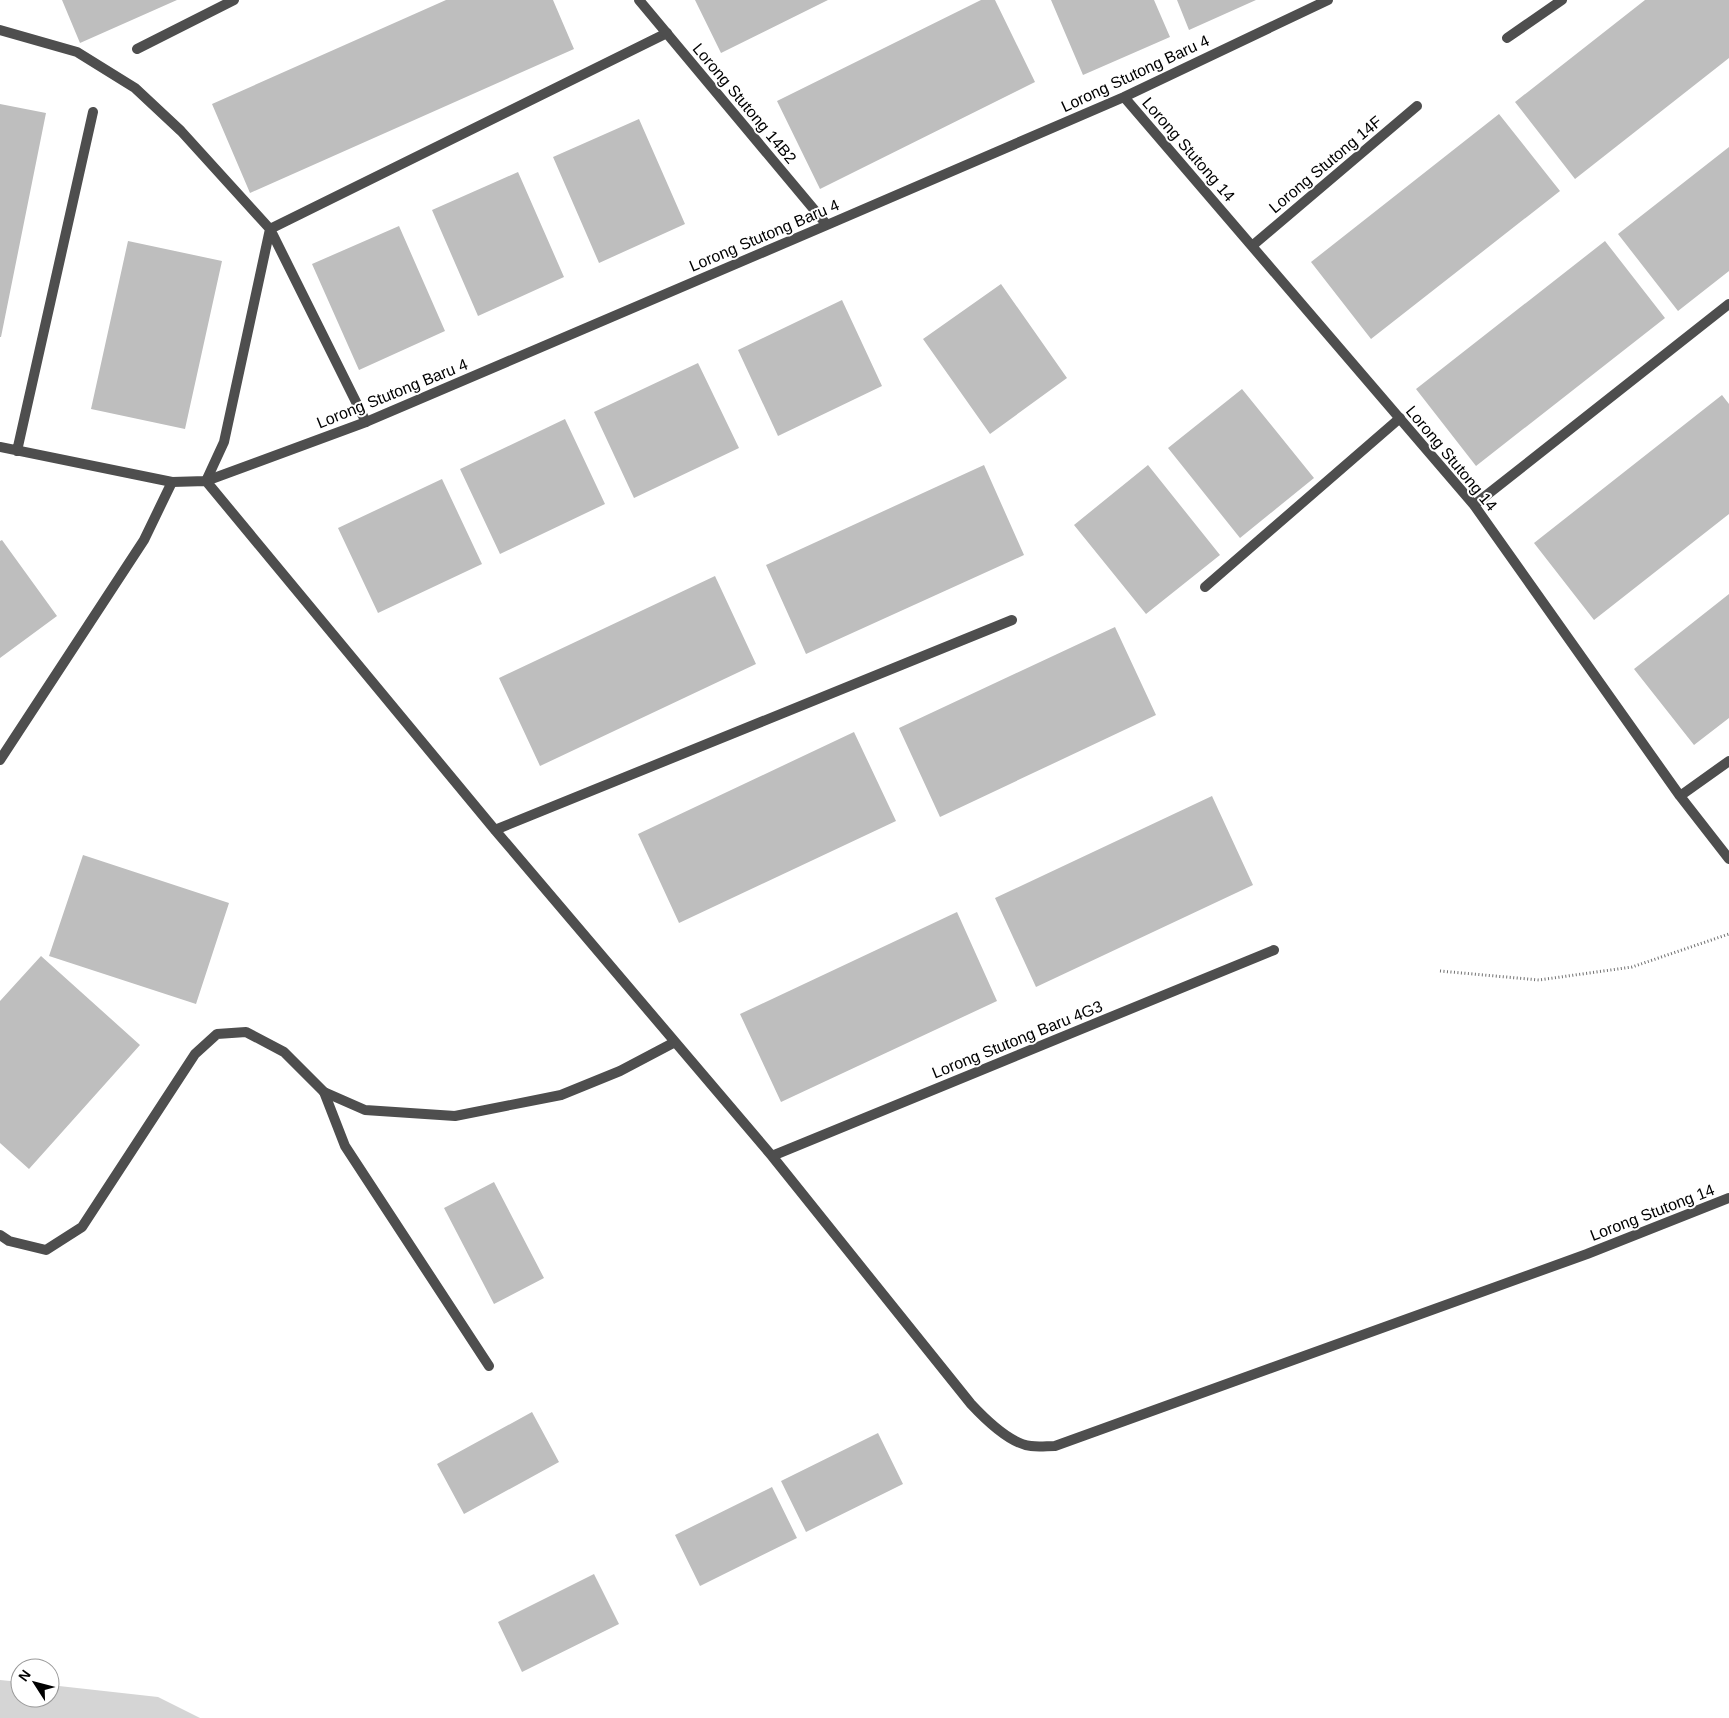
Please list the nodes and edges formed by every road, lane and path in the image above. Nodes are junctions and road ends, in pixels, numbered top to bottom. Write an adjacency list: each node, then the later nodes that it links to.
1 (234, 0): 8 (street)
2 (639, 0): 6 (street, Lorong Stutong 14B2)
3 (1328, 0): 9 (street, Lorong Stutong Baru 4)
4 (1562, 0): 7 (street)
5 (0, 30): 13 (street)
6 (667, 33): 12 (street, Lorong Stutong 14B2); 13 (street)
7 (1507, 38)
8 (137, 49)
9 (1124, 97): 12 (street, Lorong Stutong Baru 4); 14 (street, Lorong Stutong 14)
10 (1416, 106): 14 (street, Lorong Stutong 14F)
11 (93, 112): 19 (street)
12 (827, 225): 17 (street, Lorong Stutong Baru 4)
13 (270, 229): 17 (street); 20 (street)
14 (1252, 246): 16 (street, Lorong Stutong 14)
15 (1729, 304): 22 (street)
16 (1400, 418): 22 (street, Lorong Stutong 14); 23 (street)
17 (366, 422): 20 (street, Lorong Stutong Baru 4)
18 (0, 447): 19 (street, Lorong Stutong Baru 4)
19 (17, 451): 21 (street, Lorong Stutong Baru 4)
20 (206, 481): 21 (street, Lorong Stutong Baru 4); 28 (street, Lorong Stutong 14)
21 (172, 482): 25 (street)
22 (1474, 505): 27 (street, Lorong Stutong 14)
23 (1206, 588)
24 (1012, 620): 28 (street)
25 (0, 760)
26 (1729, 761): 27 (street)
27 (1680, 796): 29 (street, Lorong Stutong 14)
28 (495, 830): 33 (street, Lorong Stutong 14)
29 (1729, 859)
30 (1729, 934): 32 (path)
31 (1274, 950): 35 (street, Lorong Stutong Baru 4G3)
32 (1440, 971)
33 (675, 1042): 34 (street); 35 (street, Lorong Stutong 14)
34 (324, 1092): 37 (street); 38 (street)
35 (772, 1156): 36 (street, Lorong Stutong 14)
36 (1729, 1198)
37 (0, 1235)
38 (489, 1366)

